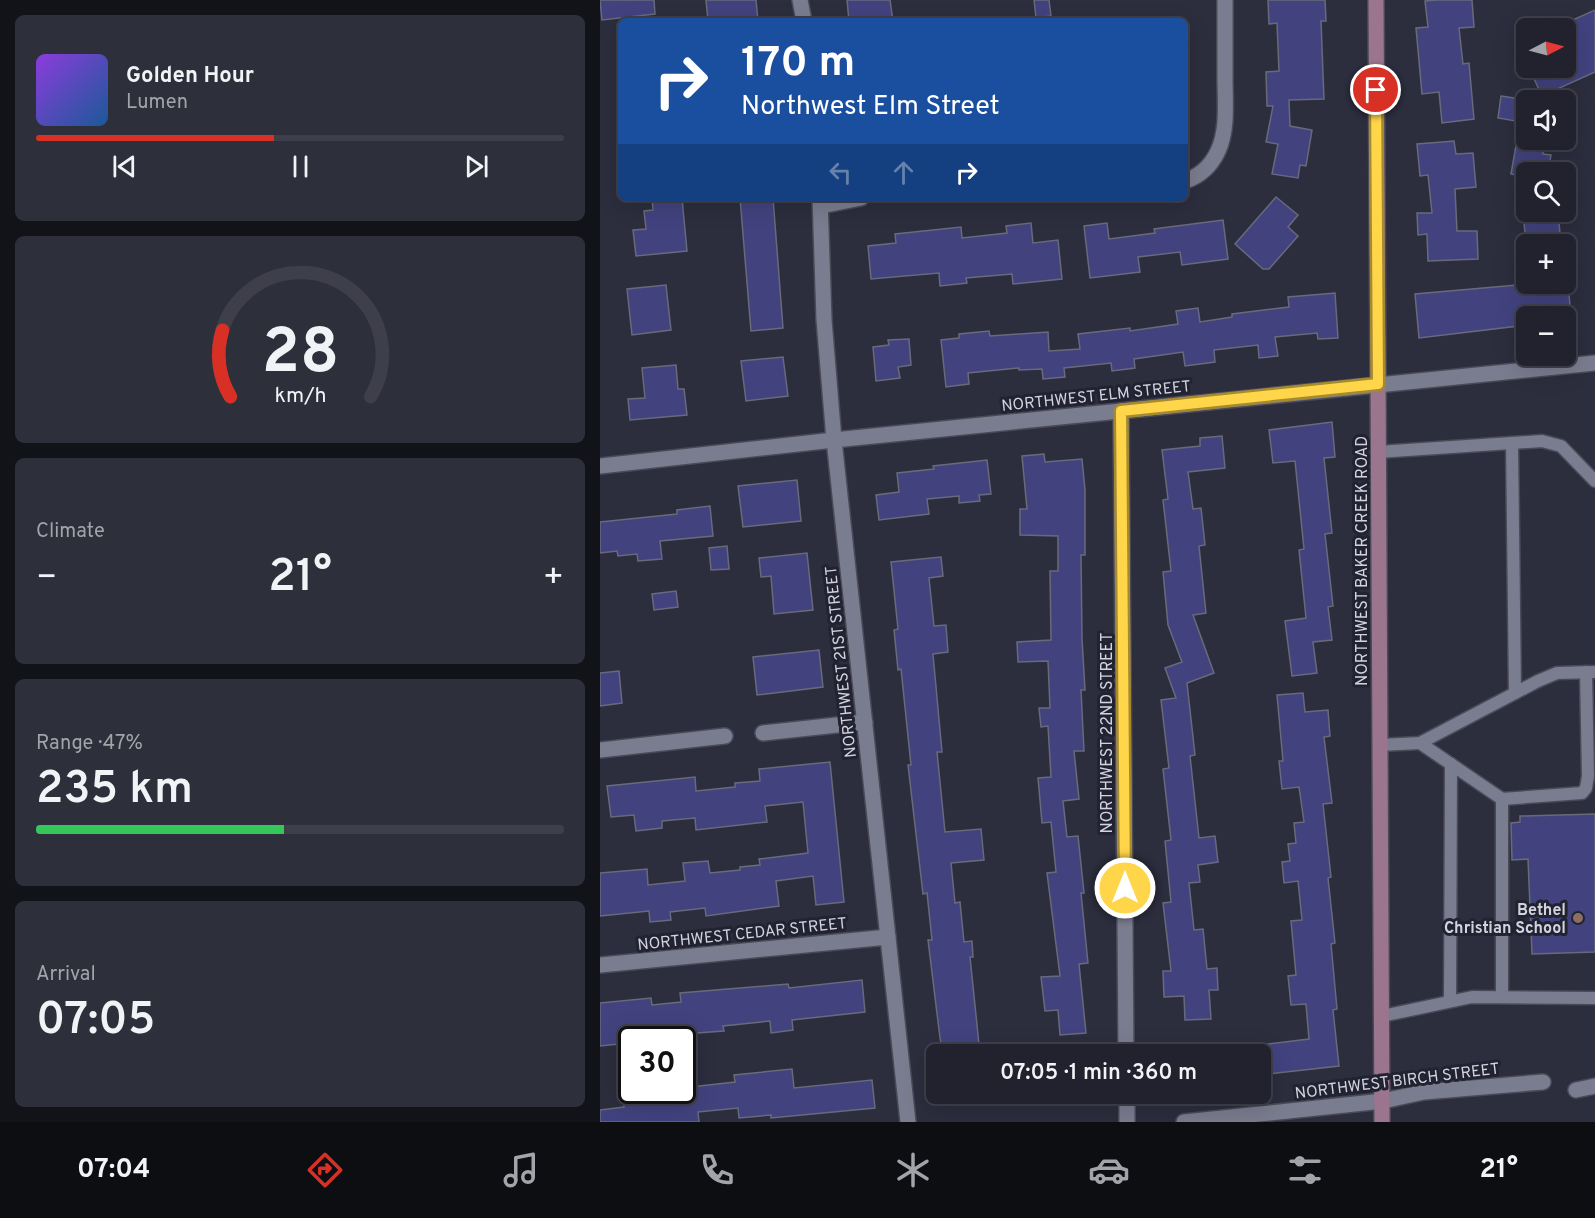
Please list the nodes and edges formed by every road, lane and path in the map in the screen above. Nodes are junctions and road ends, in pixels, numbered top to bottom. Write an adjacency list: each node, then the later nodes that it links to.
1 (800, 0): 4 (street)
2 (1225, 0): 5 (street)
3 (1376, 0): 8 (main road, NORTHWEST BAKER CREEK ROAD)
4 (803, 18)
5 (1188, 181)
6 (820, 202): 10 (street, NORTHWEST 21ST STREET)
7 (1595, 363): 8 (street, NORTHWEST ELM STREET)
8 (1378, 384): 9 (street, NORTHWEST ELM STREET); 12 (main road, NORTHWEST BAKER CREEK ROAD)
9 (1121, 411): 10 (street, NORTHWEST ELM STREET); 31 (street, NORTHWEST 22ND STREET)
10 (834, 440): 13 (street, NORTHWEST ELM STREET); 17 (street, NORTHWEST 21ST STREET)
11 (1512, 443): 12 (lane); 14 (lane); 16 (lane)
12 (1378, 452): 21 (main road, NORTHWEST BAKER CREEK ROAD)
13 (600, 466)
14 (1595, 481)
15 (1590, 672): 16 (lane); 24 (lane)
16 (1515, 693): 20 (lane)
17 (865, 722): 18 (street); 25 (street, NORTHWEST 21ST STREET)
18 (763, 733)
19 (724, 735): 22 (street)
20 (1420, 743): 21 (lane); 23 (lane)
21 (1380, 745): 30 (main road, NORTHWEST BAKER CREEK ROAD)
22 (600, 750)
23 (1451, 764): 24 (lane); 29 (lane)
24 (1502, 799): 27 (lane)
25 (888, 937): 26 (street, NORTHWEST CEDAR STREET); 37 (street, NORTHWEST 21ST STREET)
26 (600, 965)
27 (1502, 998): 28 (lane); 29 (lane)
28 (1595, 998)
29 (1450, 1001): 30 (lane)
30 (1382, 1016): 35 (main road, NORTHWEST BAKER CREEK ROAD)
31 (1126, 1044)
32 (1543, 1082): 35 (street, NORTHWEST BIRCH STREET)
33 (1595, 1086): 34 (street)
34 (1576, 1090)
35 (1383, 1101): 39 (street, NORTHWEST BIRCH STREET); 40 (main road, NORTHWEST BAKER CREEK ROAD)
36 (1127, 1104): 38 (street)
37 (908, 1122)
38 (1127, 1122)
39 (1184, 1122)
40 (1383, 1122)

